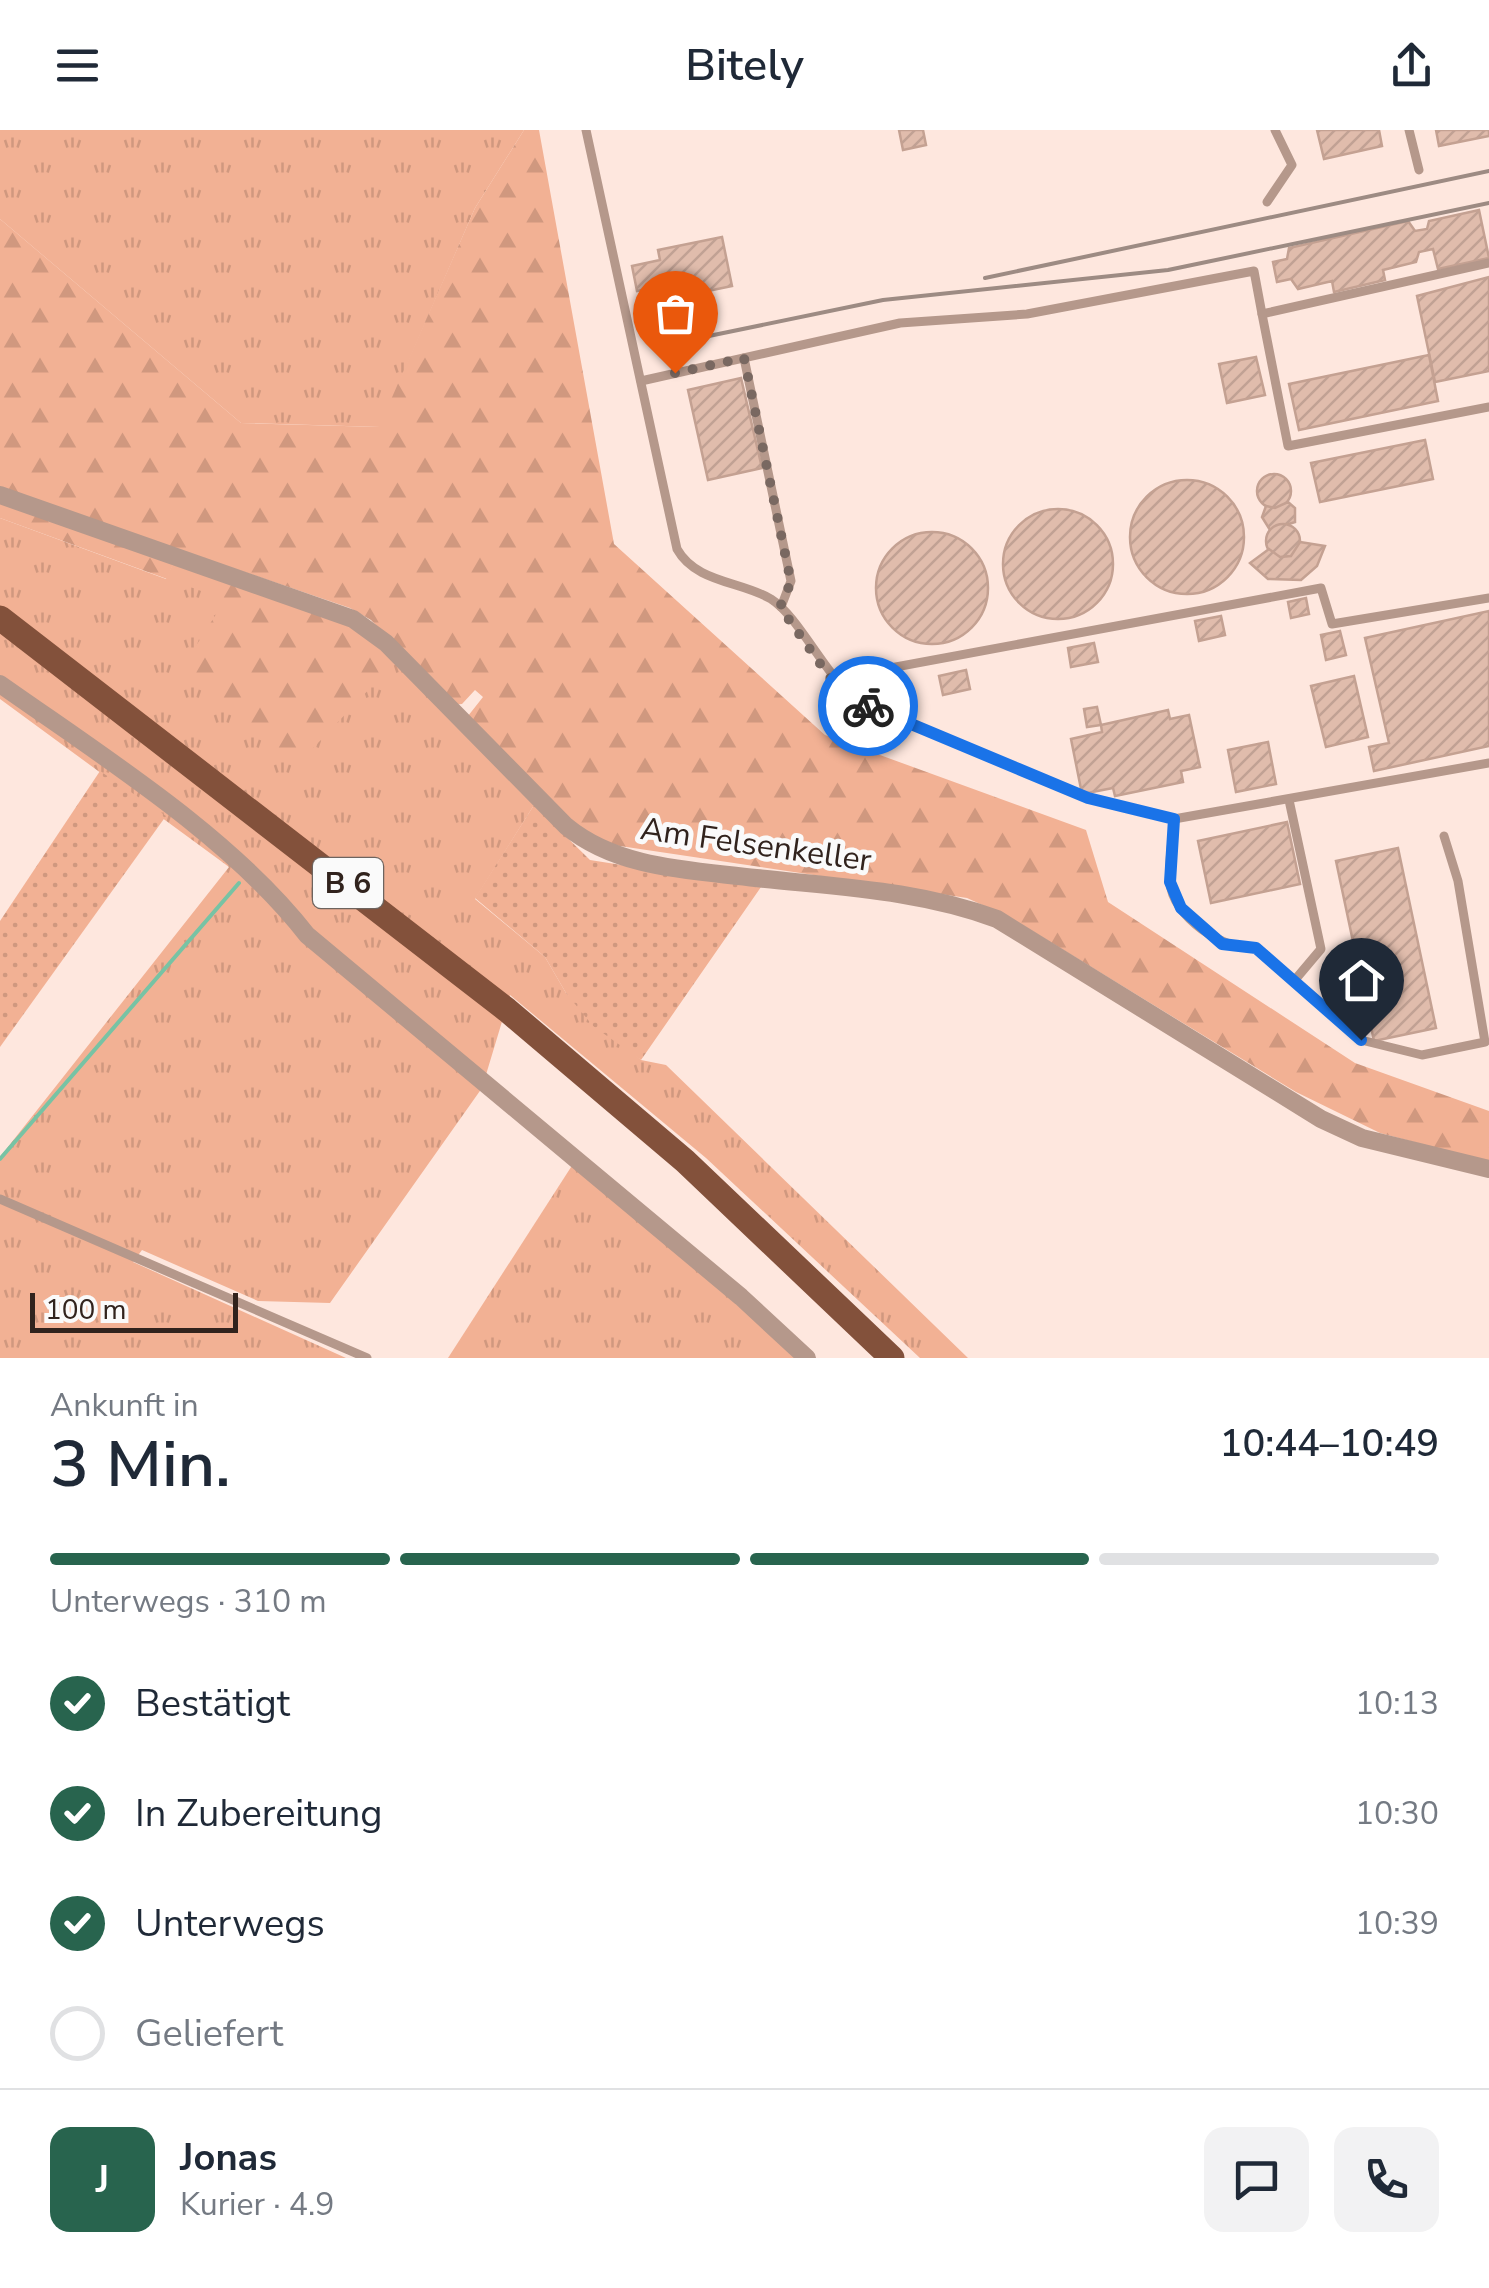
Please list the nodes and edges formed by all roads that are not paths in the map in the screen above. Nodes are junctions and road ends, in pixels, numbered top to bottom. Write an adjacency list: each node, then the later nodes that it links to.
1 (586, 130): 9 (lane)
2 (1275, 130): 5 (lane)
3 (1409, 130): 4 (lane)
4 (1419, 170)
5 (1267, 202)
6 (1489, 264): 7 (lane)
7 (1262, 314): 8 (lane); 10 (lane)
8 (744, 358): 9 (lane); 13 (lane)
9 (641, 381): 13 (lane)
10 (1489, 407)
11 (0, 495): 22 (street, Am Felsenkeller)
12 (1489, 598): 15 (lane)
13 (780, 607): 15 (lane)
14 (0, 618): 26 (main road, B 6)
15 (831, 679): 19 (lane)
16 (0, 684): 25 (street)
17 (1489, 763): 18 (lane)
18 (1289, 800): 19 (lane); 21 (lane)
19 (1174, 819): 21 (lane)
20 (1444, 836): 21 (lane)
21 (1294, 982)
22 (1489, 1169)
23 (0, 1198): 24 (lane)
24 (368, 1358)
25 (807, 1358)
26 (892, 1358)

